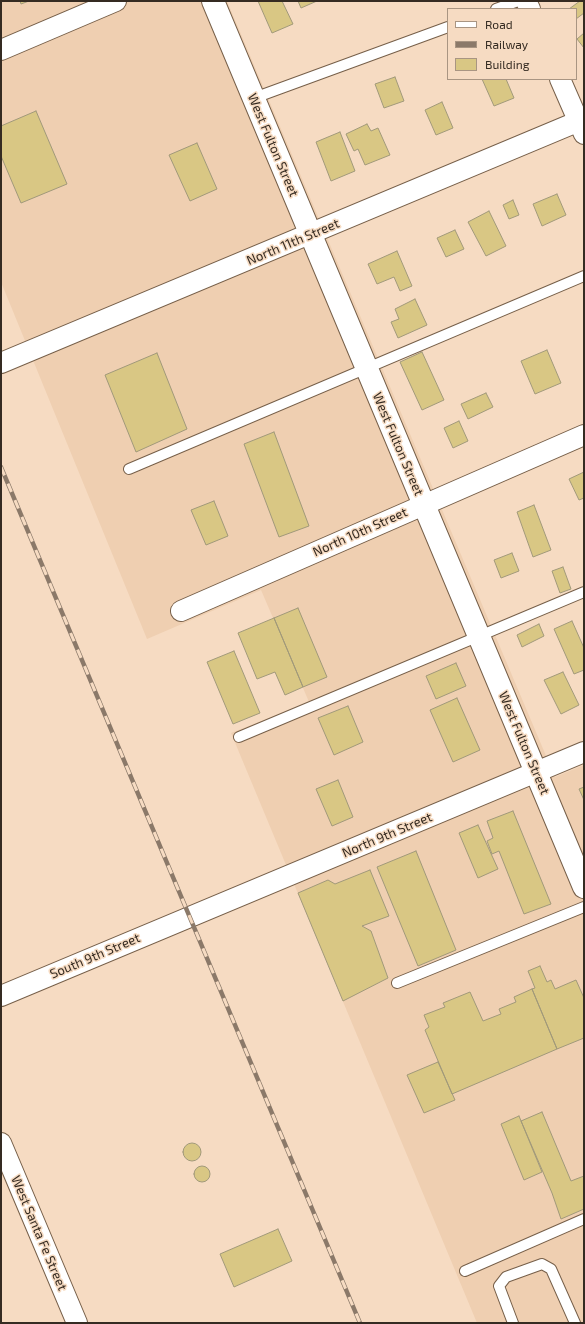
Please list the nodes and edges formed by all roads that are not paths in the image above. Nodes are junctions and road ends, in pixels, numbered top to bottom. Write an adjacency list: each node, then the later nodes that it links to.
1 (116, 1): 6 (street)
2 (213, 1): 8 (street, West Fulton Street)
3 (518, 1): 4 (lane)
4 (499, 8)
5 (447, 27): 8 (lane)
6 (1, 50)
7 (560, 80): 9 (street)
8 (254, 98): 10 (street, West Fulton Street)
9 (582, 125): 10 (street, North 11th Street)
10 (310, 234): 12 (street, North 11th Street); 13 (street, West Fulton Street)
11 (584, 276): 13 (lane)
12 (1, 363)
13 (366, 368): 15 (lane); 16 (street, West Fulton Street)
14 (584, 435): 16 (street, North 10th Street)
15 (129, 469)
16 (423, 504): 18 (street, North 10th Street); 19 (street, West Fulton Street)
17 (584, 592): 19 (lane)
18 (180, 611)
19 (479, 636): 20 (lane); 22 (street, West Fulton Street)
20 (239, 737)
21 (584, 752): 22 (street, North 9th Street)
22 (536, 772): 23 (street, West Fulton Street); 25 (street, North 9th Street)
23 (584, 888)
24 (584, 907): 26 (lane)
25 (189, 917): 27 (street, South 9th Street)
26 (397, 983)
27 (1, 996)
28 (1, 1143): 31 (street, West Santa Fe Street)
29 (584, 1219): 30 (lane)
30 (465, 1271)
31 (76, 1323)
32 (513, 1323): 33 (lane)
33 (574, 1323)

